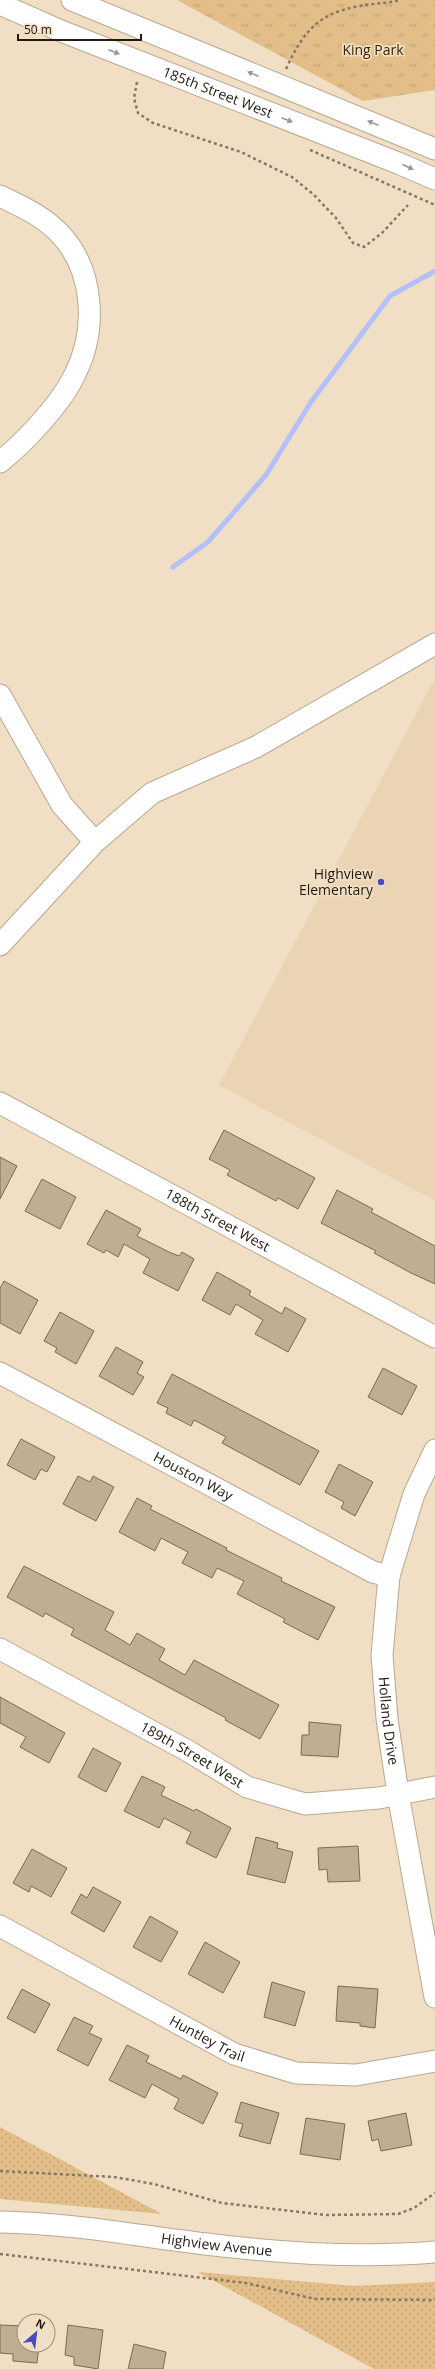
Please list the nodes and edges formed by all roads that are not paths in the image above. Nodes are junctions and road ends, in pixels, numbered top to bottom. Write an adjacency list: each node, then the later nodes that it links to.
1 (72, 0): 3 (street, one-way to 1)
2 (0, 4): 4 (street, 185th Street West, one-way to 4)
3 (435, 149)
4 (435, 179)
5 (0, 196): 6 (street)
6 (0, 462)
7 (435, 644): 9 (street)
8 (0, 695): 9 (street)
9 (95, 842): 10 (street)
10 (0, 945)
11 (0, 1103): 12 (street, 188th Street West)
12 (435, 1337)
13 (0, 1373): 15 (street, Houston Way)
14 (435, 1450): 15 (street, Holland Drive)
15 (389, 1576): 18 (street, Holland Drive)
16 (0, 1649): 18 (street, 189th Street West)
17 (435, 1787): 18 (street, 189th Street West)
18 (398, 1794): 20 (street, Holland Drive)
19 (0, 1926): 21 (street, Huntley Trail)
20 (435, 1997)
21 (435, 2061)
22 (0, 2222): 23 (street, Highview Avenue)
23 (435, 2252)

